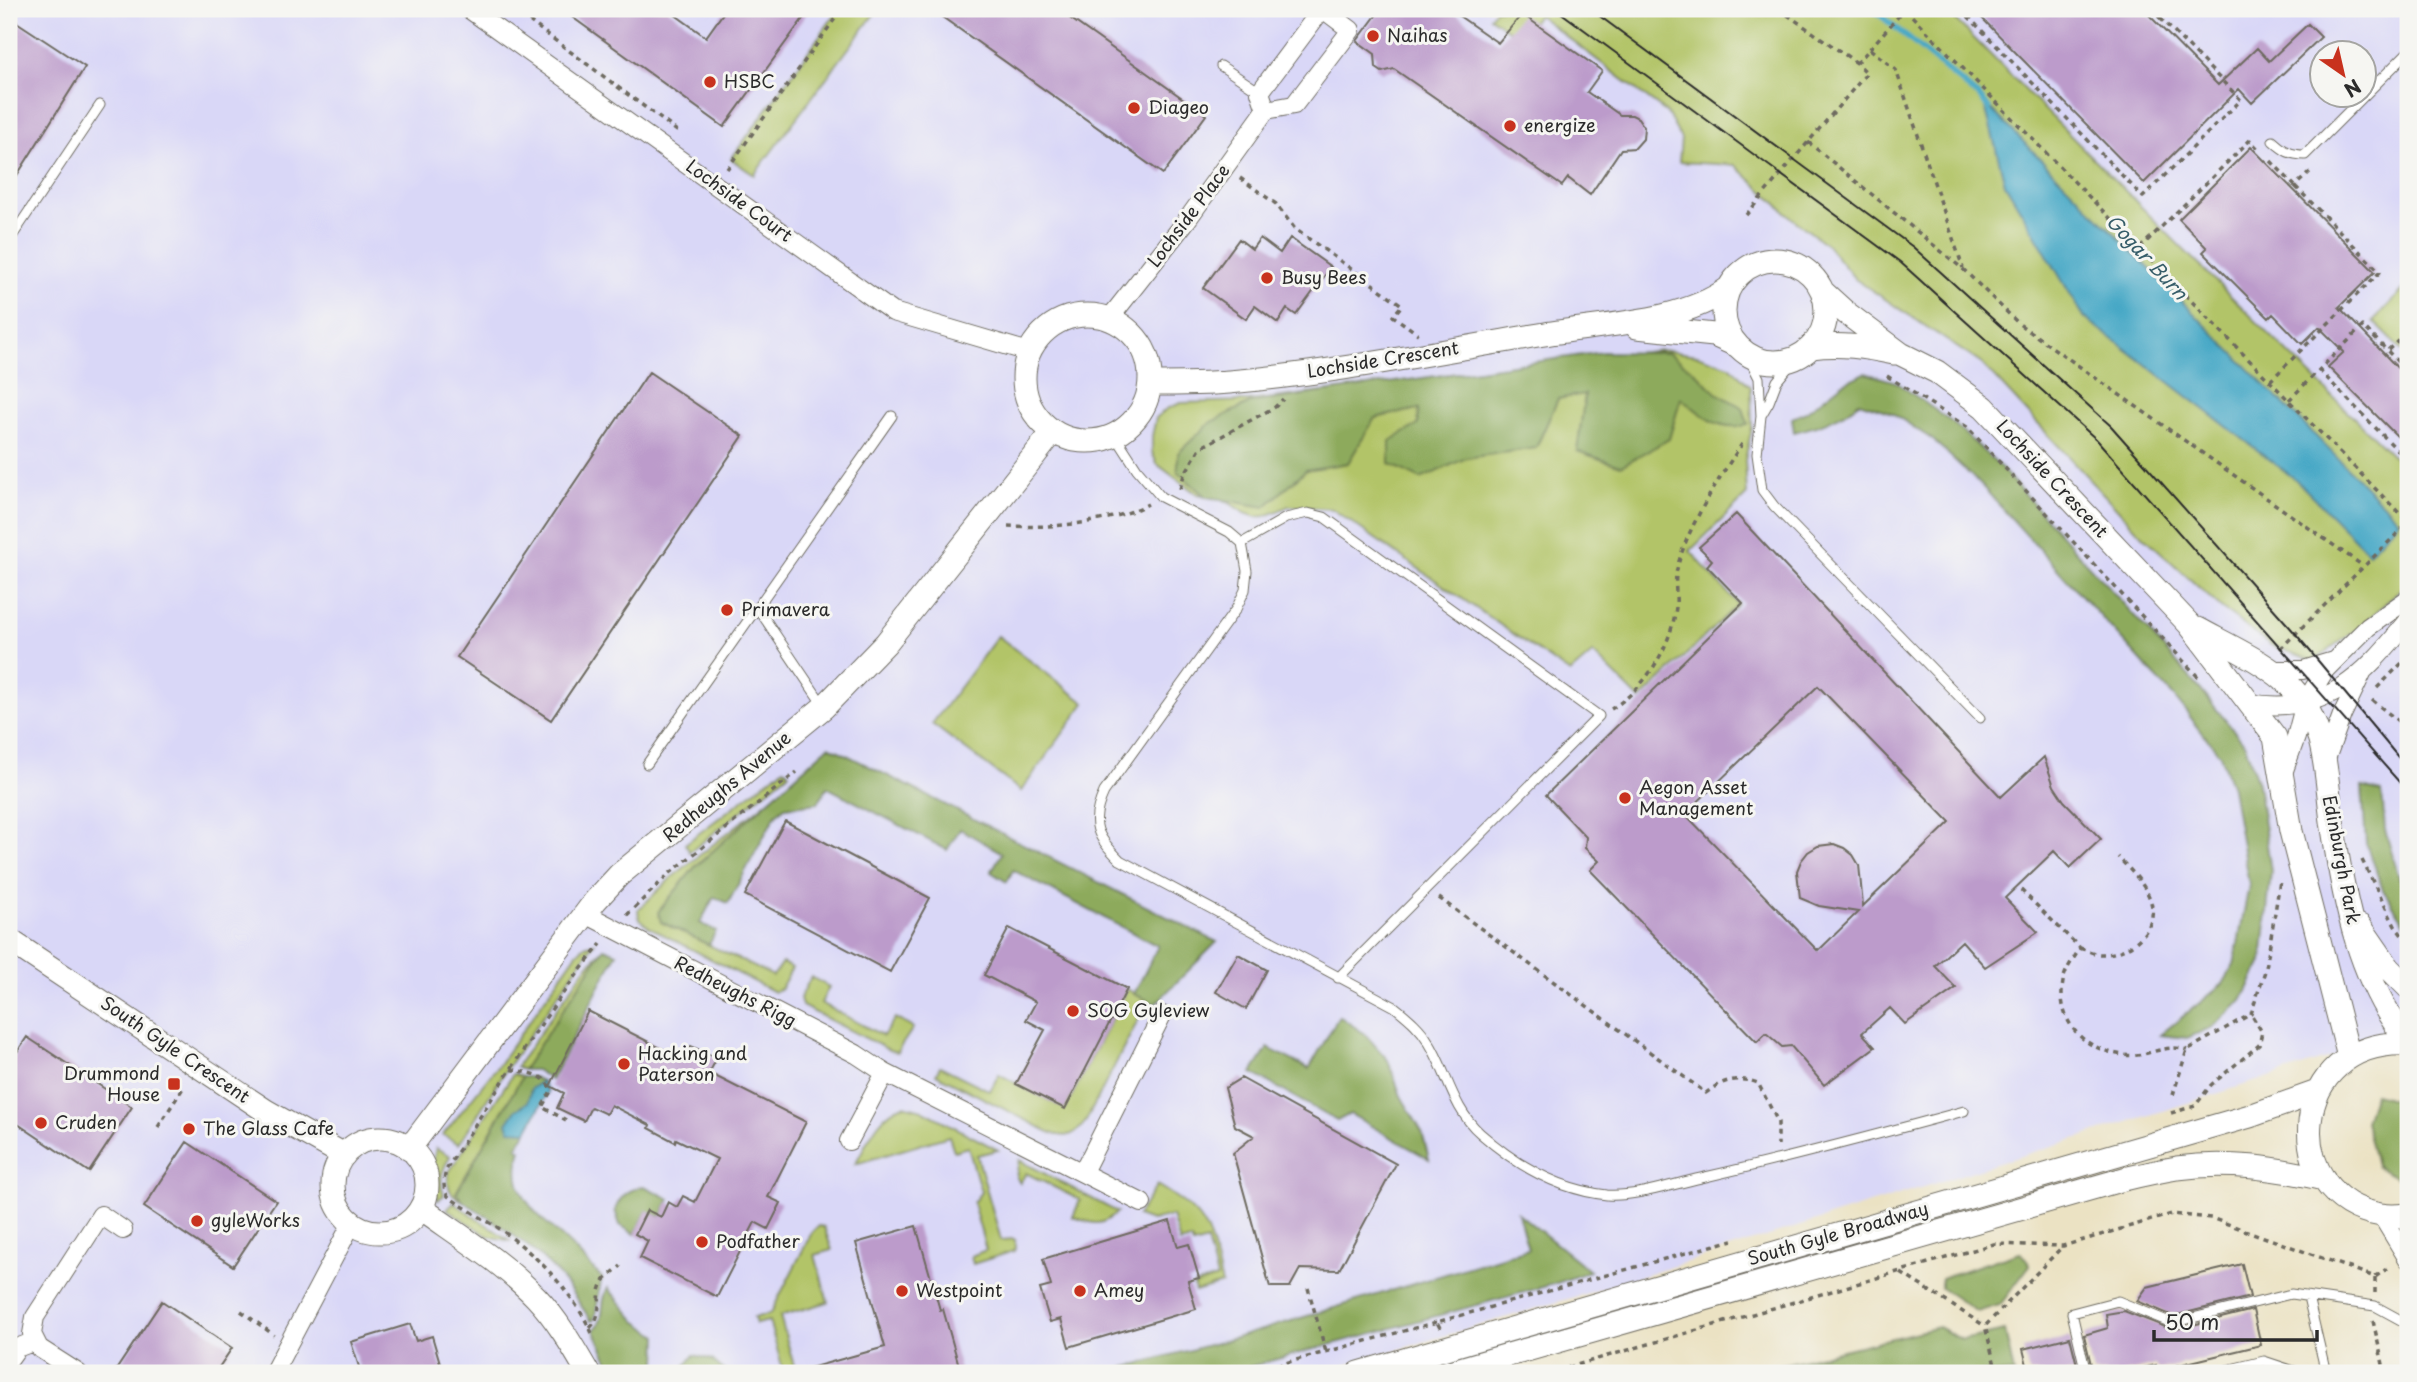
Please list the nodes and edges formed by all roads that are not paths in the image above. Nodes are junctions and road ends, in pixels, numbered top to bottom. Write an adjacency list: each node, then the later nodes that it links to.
1 (470, 9): 15 (street, Lochside Court)
2 (1322, 9): 5 (street); 7 (street)
3 (2408, 52): 8 (lane)
4 (1221, 66): 5 (lane)
5 (1260, 92): 7 (street)
6 (100, 105): 9 (lane)
7 (1266, 110): 12 (street, Lochside Place)
8 (2273, 141)
9 (9, 241)
10 (1729, 288): 11 (street, Lochside Crescent); 13 (street, Lochside Crescent); 14 (street)
11 (1823, 292): 16 (street); 17 (street, Lochside Crescent)
12 (1110, 319): 15 (street); 18 (street)
13 (1616, 324): 14 (street, Lochside Crescent); 18 (street, Lochside Crescent)
14 (1742, 349): 16 (street, Lochside Crescent); 20 (lane)
15 (1029, 352): 21 (street)
16 (1804, 352): 17 (street, Lochside Crescent); 20 (lane)
17 (1901, 354): 27 (street, Lochside Crescent)
18 (1150, 384): 22 (street)
19 (892, 416): 25 (lane)
20 (1761, 416): 34 (lane)
21 (1053, 432): 22 (street); 33 (street, Redheughs Avenue)
22 (1115, 435): 23 (lane)
23 (1242, 543): 41 (lane); 41 (lane)
24 (2408, 599): 28 (street)
25 (757, 607): 33 (lane); 36 (lane)
26 (2408, 621): 30 (street)
27 (2189, 624): 29 (street, Lochside Crescent); 31 (street, Lochside Crescent)
28 (2333, 661): 29 (street); 32 (street)
29 (2273, 662): 32 (street, Lochside Crescent)
30 (2362, 673): 32 (street); 35 (street, Edinburgh Park)
31 (2248, 703): 32 (street); 37 (street, Lochside Crescent)
32 (2305, 703): 35 (street, Lochside Crescent); 37 (street)
33 (824, 707): 39 (street, Redheughs Avenue)
34 (1980, 718)
35 (2326, 759): 38 (street, Edinburgh Park)
36 (647, 764)
37 (2283, 773): 45 (street, Edinburgh Park)
38 (2348, 909): 42 (street); 44 (street, Edinburgh Park)
39 (584, 913): 46 (street, Redheughs Rigg); 50 (street, Redheughs Avenue)
40 (9, 940): 51 (street, South Gyle Crescent)
41 (1338, 978): 48 (lane)
42 (2408, 987)
43 (1162, 1015): 52 (street)
44 (2408, 1042): 45 (street, South Gyle Broadway)
45 (2349, 1056): 47 (street, South Gyle Broadway)
46 (885, 1073): 49 (street); 52 (street, Redheughs Rigg)
47 (2317, 1093): 53 (street, South Gyle Broadway); 65 (street, South Gyle Broadway)
48 (1964, 1111)
49 (849, 1142)
50 (409, 1149): 51 (street); 55 (street)
51 (344, 1155): 58 (street)
52 (1083, 1172): 54 (street, Redheughs Rigg)
53 (2324, 1179): 57 (street, South Gyle Broadway); 69 (street, South Gyle Broadway)
54 (1142, 1203)
55 (421, 1208): 58 (street); 68 (street)
56 (2408, 1215): 57 (street, South Gyle Broadway)
57 (2382, 1216): 60 (street)
58 (352, 1223): 67 (street)
59 (123, 1230): 63 (street)
60 (2407, 1257)
61 (2308, 1297): 62 (lane); 70 (lane); 73 (lane)
62 (2408, 1324)
63 (36, 1341): 64 (street); 66 (street)
64 (9, 1359)
65 (1368, 1372)
66 (78, 1373)
67 (273, 1373)
68 (588, 1373)
69 (1446, 1373)
70 (2086, 1373)
71 (2214, 1373): 72 (lane)
72 (2300, 1373)
73 (2326, 1373)

